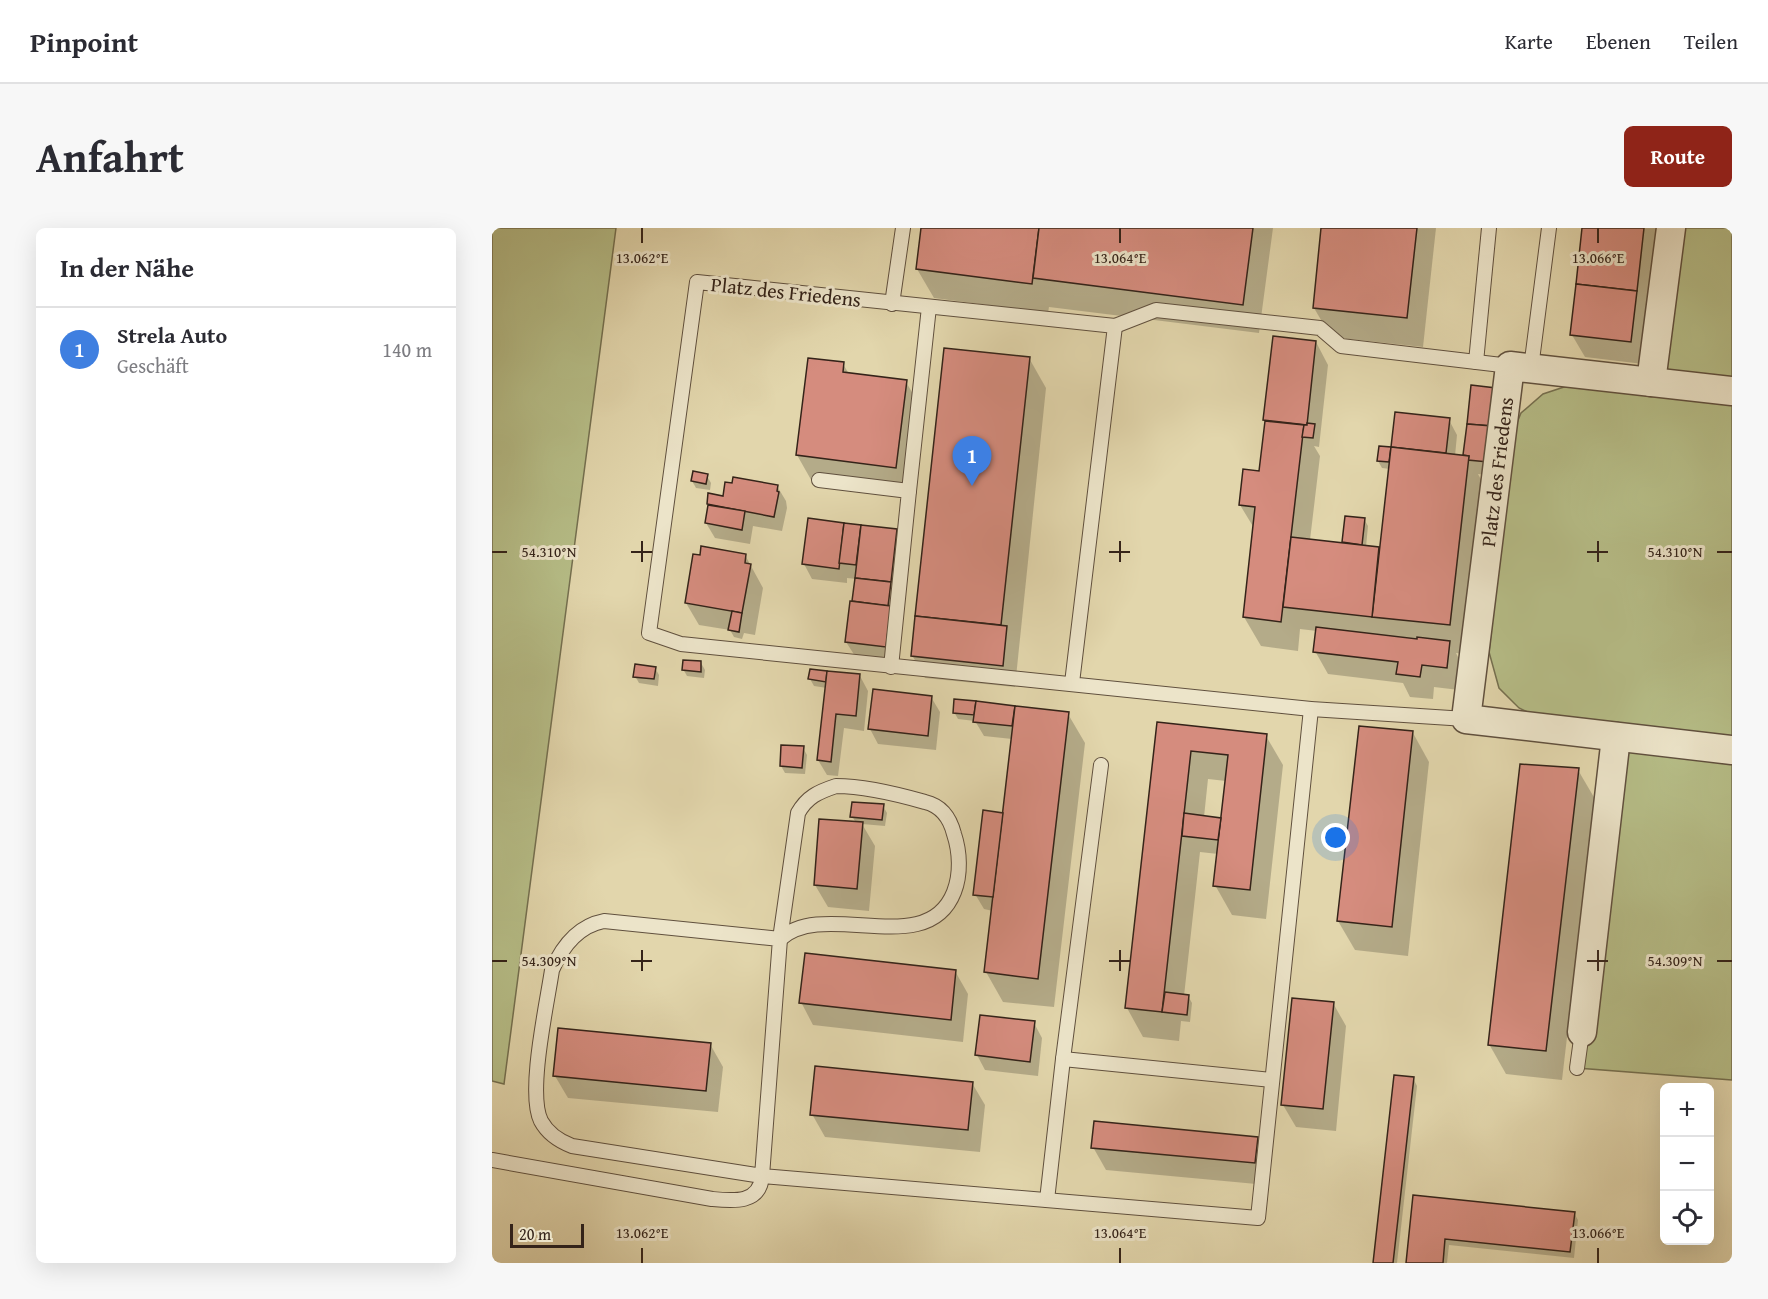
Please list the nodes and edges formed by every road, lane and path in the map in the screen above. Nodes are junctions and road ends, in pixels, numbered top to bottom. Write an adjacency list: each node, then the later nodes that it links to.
1 (903, 228): 5 (lane)
2 (1489, 228): 8 (lane)
3 (1549, 228): 9 (lane)
4 (1671, 228): 10 (street)
5 (892, 304): 6 (lane, Platz des Friedens); 14 (lane, Platz des Friedens)
6 (928, 308): 7 (lane, Platz des Friedens); 13 (lane)
7 (1115, 326): 8 (lane); 15 (lane)
8 (1476, 362): 9 (lane)
9 (1521, 367): 10 (street); 17 (street, Platz des Friedens)
10 (1651, 382): 11 (street)
11 (1732, 392)
12 (819, 480): 13 (lane)
13 (909, 491): 14 (lane)
14 (891, 667): 15 (lane, Platz des Friedens)
15 (1072, 684): 16 (lane, Platz des Friedens)
16 (1311, 709): 17 (lane, Platz des Friedens); 25 (lane)
17 (1466, 719): 18 (street, Platz des Friedens)
18 (1616, 737): 19 (street, Platz des Friedens); 22 (street)
19 (1732, 750)
20 (1101, 765): 23 (lane)
21 (780, 939): 21 (lane); 27 (lane); 27 (lane)
22 (1582, 1032): 24 (lane)
23 (1063, 1059): 25 (lane); 28 (lane)
24 (1577, 1068)
25 (1272, 1080): 28 (lane)
26 (492, 1160): 27 (lane)
27 (762, 1176): 28 (lane)
28 (1047, 1200)

